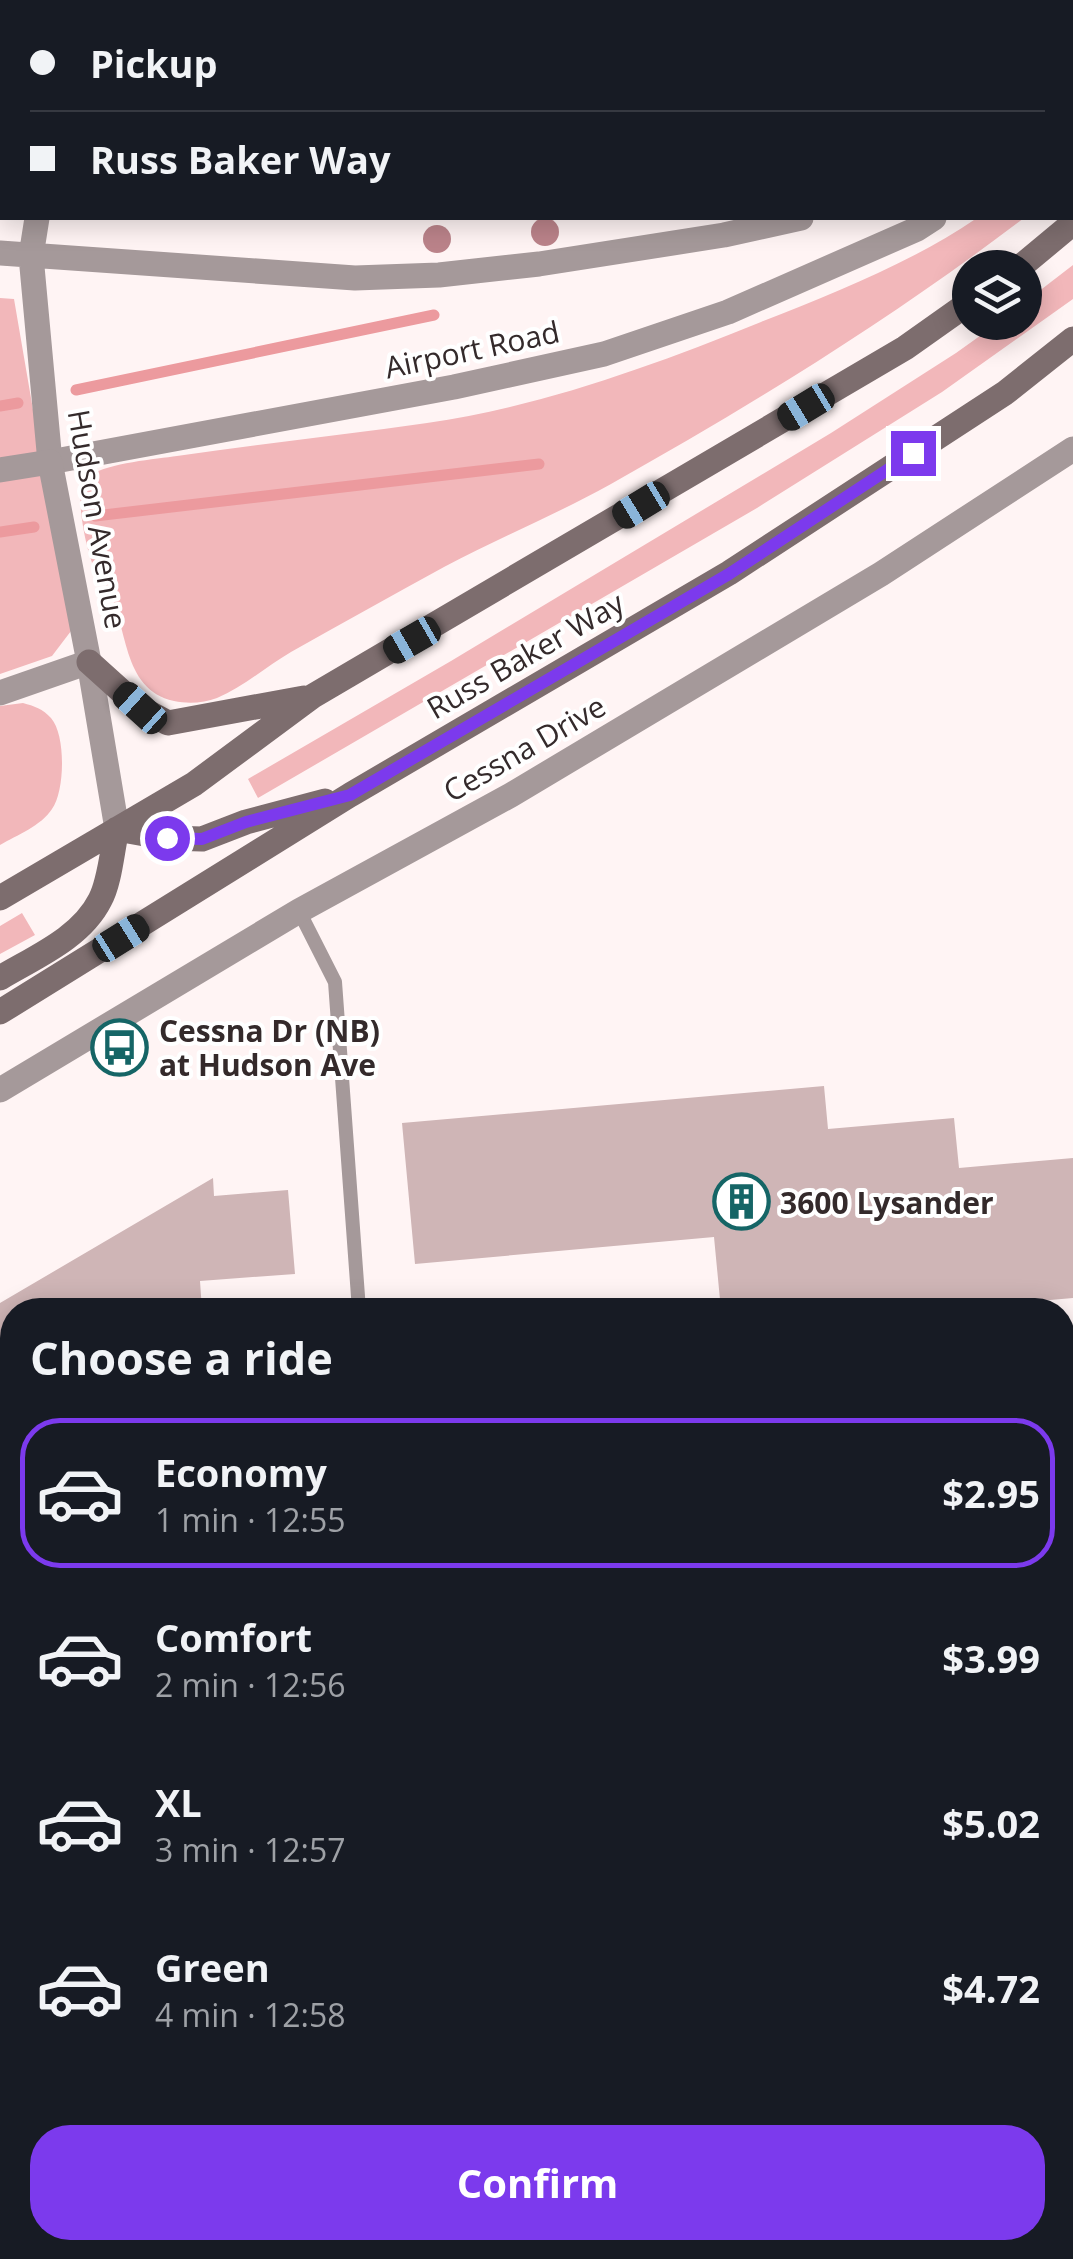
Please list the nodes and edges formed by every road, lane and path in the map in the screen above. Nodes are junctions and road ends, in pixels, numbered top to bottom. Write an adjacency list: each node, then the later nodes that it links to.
1 (36, 220): 7 (street, Hudson Avenue)
2 (792, 220): 7 (street)
3 (931, 220): 11 (street, Airport Road)
4 (1073, 223): 5 (main road)
5 (1041, 250)
6 (0, 253): 7 (street)
7 (32, 256): 11 (street, Hudson Avenue)
8 (952, 315): 15 (main road)
9 (1073, 339): 16 (main road, Russ Baker Way)
10 (1073, 449): 19 (street, Cessna Drive)
11 (50, 462): 12 (street, Airport Road); 13 (street, Hudson Avenue)
12 (0, 470)
13 (89, 662): 14 (street); 15 (main road); 17 (street, Hudson Avenue)
14 (0, 694)
15 (314, 696): 17 (main road)
16 (350, 795): 17 (main road); 21 (main road, Russ Baker Way)
17 (117, 829): 18 (main road); 20 (main road)
18 (0, 898)
19 (299, 911): 22 (street, Cessna Drive); 23 (lane)
20 (0, 978)
21 (0, 1012)
22 (0, 1090)
23 (358, 1298)

